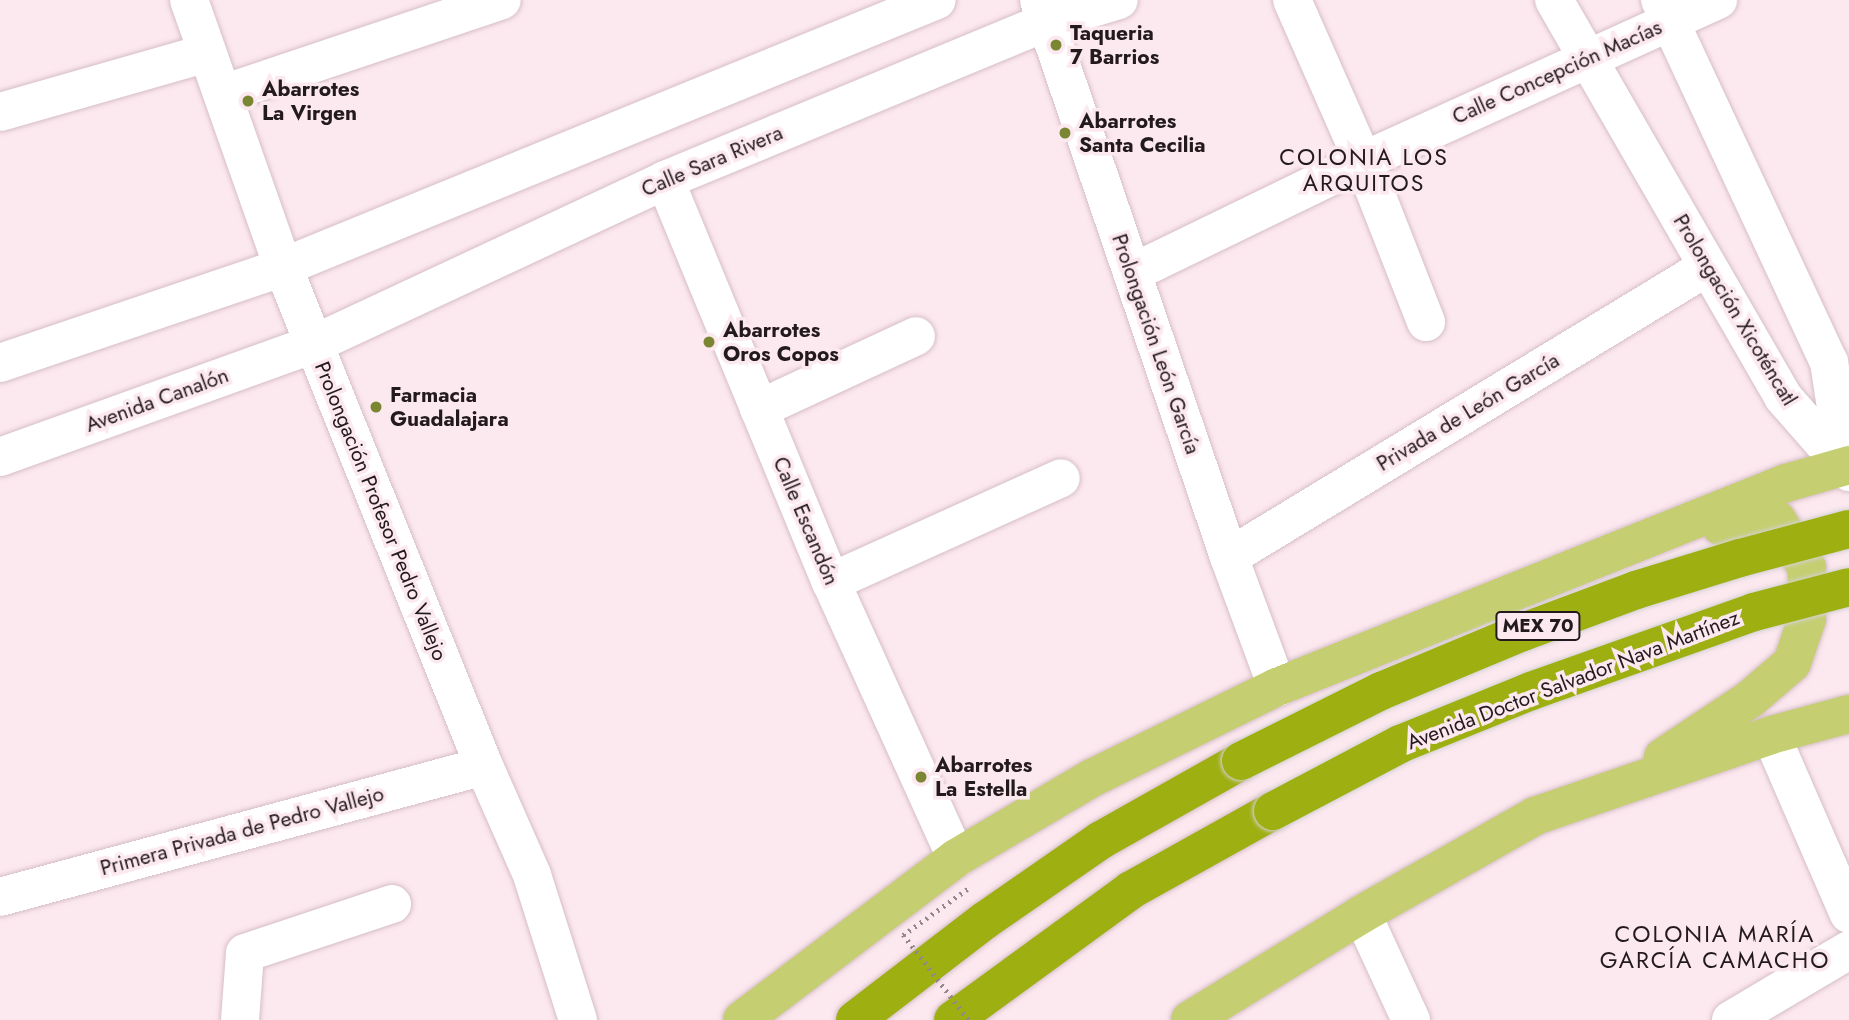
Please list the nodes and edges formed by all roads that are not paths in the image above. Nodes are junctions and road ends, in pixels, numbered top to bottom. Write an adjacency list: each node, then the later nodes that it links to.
1 (189, 0): 10 (street, Prolongación Profesor Pedro Vallejo)
2 (502, 0): 12 (street)
3 (937, 0): 16 (street)
4 (1119, 0): 9 (street, Calle Sara Rivera)
5 (1292, 0): 14 (street)
6 (1554, 0): 11 (street, Prolongación Xicoténcatl)
7 (1718, 0): 8 (street, Calle Concepción Macías)
8 (1664, 10): 11 (street, Calle Concepción Macías); 25 (street)
9 (1042, 11): 15 (street, Calle Sara Rivera); 18 (street, Prolongación León García)
10 (207, 53): 12 (street, Prolongación Profesor Pedro Vallejo); 13 (street)
11 (1585, 58): 14 (street, Calle Concepción Macías); 17 (street, Prolongación Xicoténcatl)
12 (223, 94): 16 (street, Prolongación Profesor Pedro Vallejo)
13 (0, 112)
14 (1363, 161): 18 (street, Calle Concepción Macías); 19 (street)
15 (665, 180): 21 (street, Calle Sara Rivera); 23 (street, Calle Escandón)
16 (283, 267): 21 (street, Prolongación Profesor Pedro Vallejo); 22 (street)
17 (1707, 267): 25 (street, Prolongación Xicoténcatl); 29 (street, Privada de León García)
18 (1132, 273): 29 (street, Prolongación León García)
19 (1426, 322)
20 (916, 336): 23 (street)
21 (314, 344): 24 (street, Avenida Canalón); 35 (street, Prolongación Profesor Pedro Vallejo)
22 (0, 363)
23 (759, 408): 30 (street, Calle Escandón)
24 (0, 457)
25 (1848, 468): 28 (main road)
26 (1060, 478): 30 (street)
27 (1849, 529): 37 (highway, MEX 70, bridge)
28 (1639, 540): 32 (main road); 36 (main road)
29 (1229, 557): 32 (street, Prolongación León García)
30 (831, 582): 37 (street, Calle Escandón)
31 (1849, 587): 43 (highway, Avenida Doctor Salvador Nava Martínez / MEX 70, bridge)
32 (1277, 687): 37 (main road)
33 (1849, 714): 34 (main road)
34 (1771, 735): 36 (main road); 41 (street)
35 (484, 766): 38 (street, Primera Privada de Pedro Vallejo); 45 (street, Prolongación Profesor Pedro Vallejo)
36 (1621, 786): 40 (main road)
37 (970, 889): 46 (main road); 47 (highway); 48 (highway, MEX 70)
38 (0, 897)
39 (392, 904): 44 (street)
40 (1362, 914): 51 (main road); 52 (street)
41 (1849, 914)
42 (1849, 950): 53 (street)
43 (1000, 985): 49 (highway, Avenida Doctor Salvador Nava Martínez / MEX 70); 50 (highway)
44 (240, 1020)
45 (578, 1020)
46 (742, 1020)
47 (832, 1020)
48 (855, 1020)
49 (953, 1020)
50 (967, 1020)
51 (1190, 1020)
52 (1411, 1020)
53 (1731, 1020)

